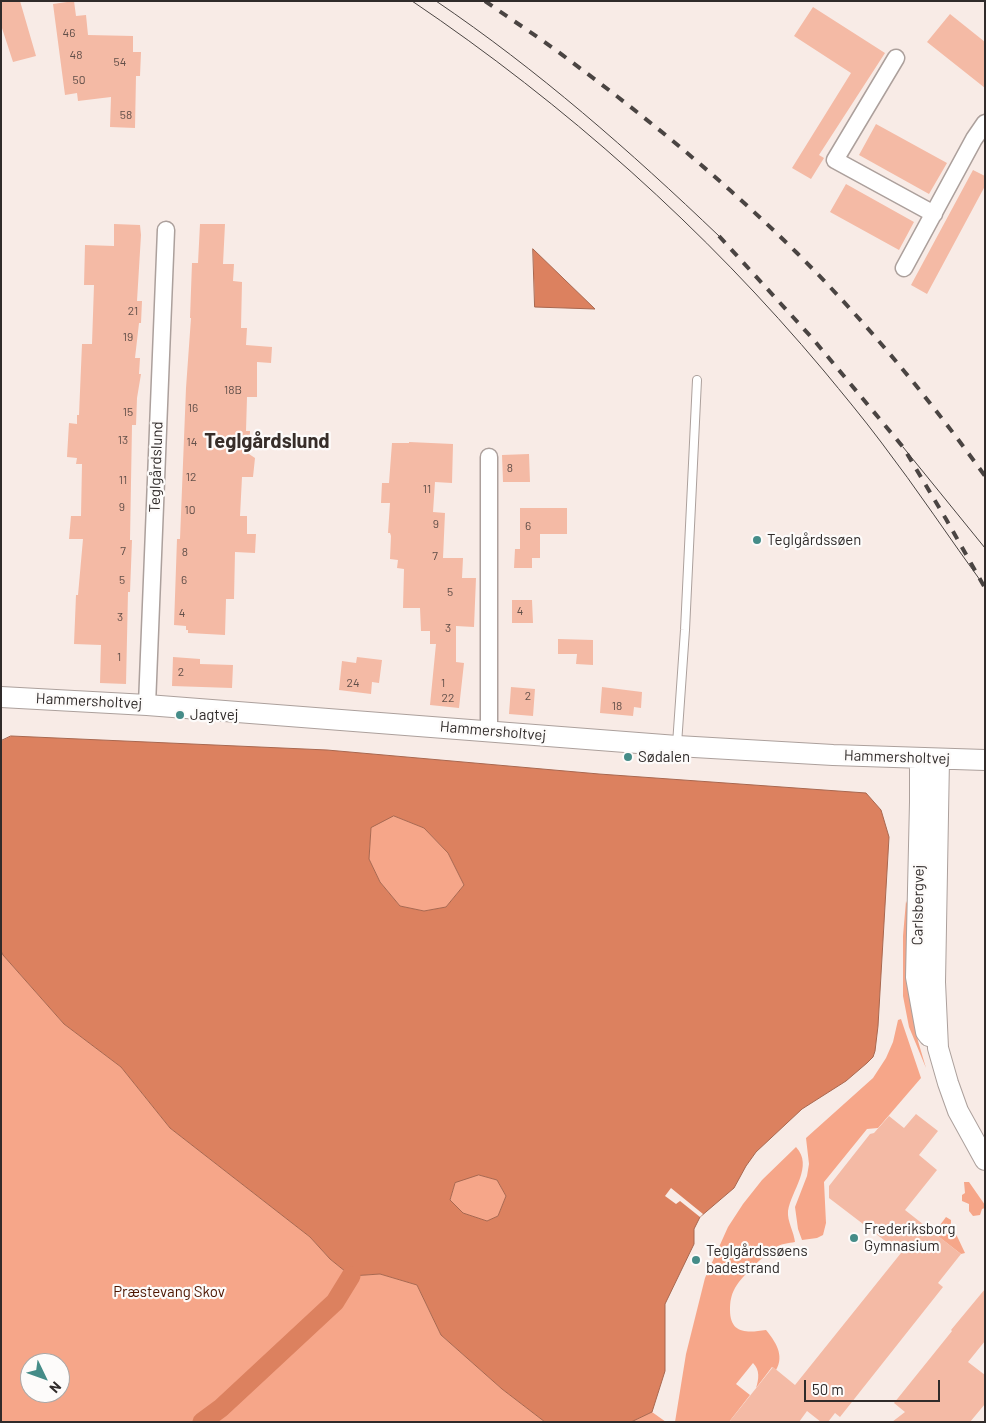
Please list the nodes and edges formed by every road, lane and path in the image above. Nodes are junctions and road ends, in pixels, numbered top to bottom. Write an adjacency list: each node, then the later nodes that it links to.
1 (896, 58): 3 (street)
2 (985, 123): 3 (street)
3 (934, 214): 5 (street)
4 (166, 230): 9 (street, Teglgårdslund)
5 (904, 268)
6 (697, 380): 11 (lane)
7 (489, 457): 10 (street)
8 (1, 696): 9 (street, Hammersholtvej)
9 (147, 705): 10 (street, Hammersholtvej)
10 (489, 731): 11 (street, Hammersholtvej)
11 (677, 746): 12 (street, Hammersholtvej)
12 (929, 759): 13 (street, Hammersholtvej); 14 (street, Carlsbergvej)
13 (985, 760)
14 (985, 1160)

